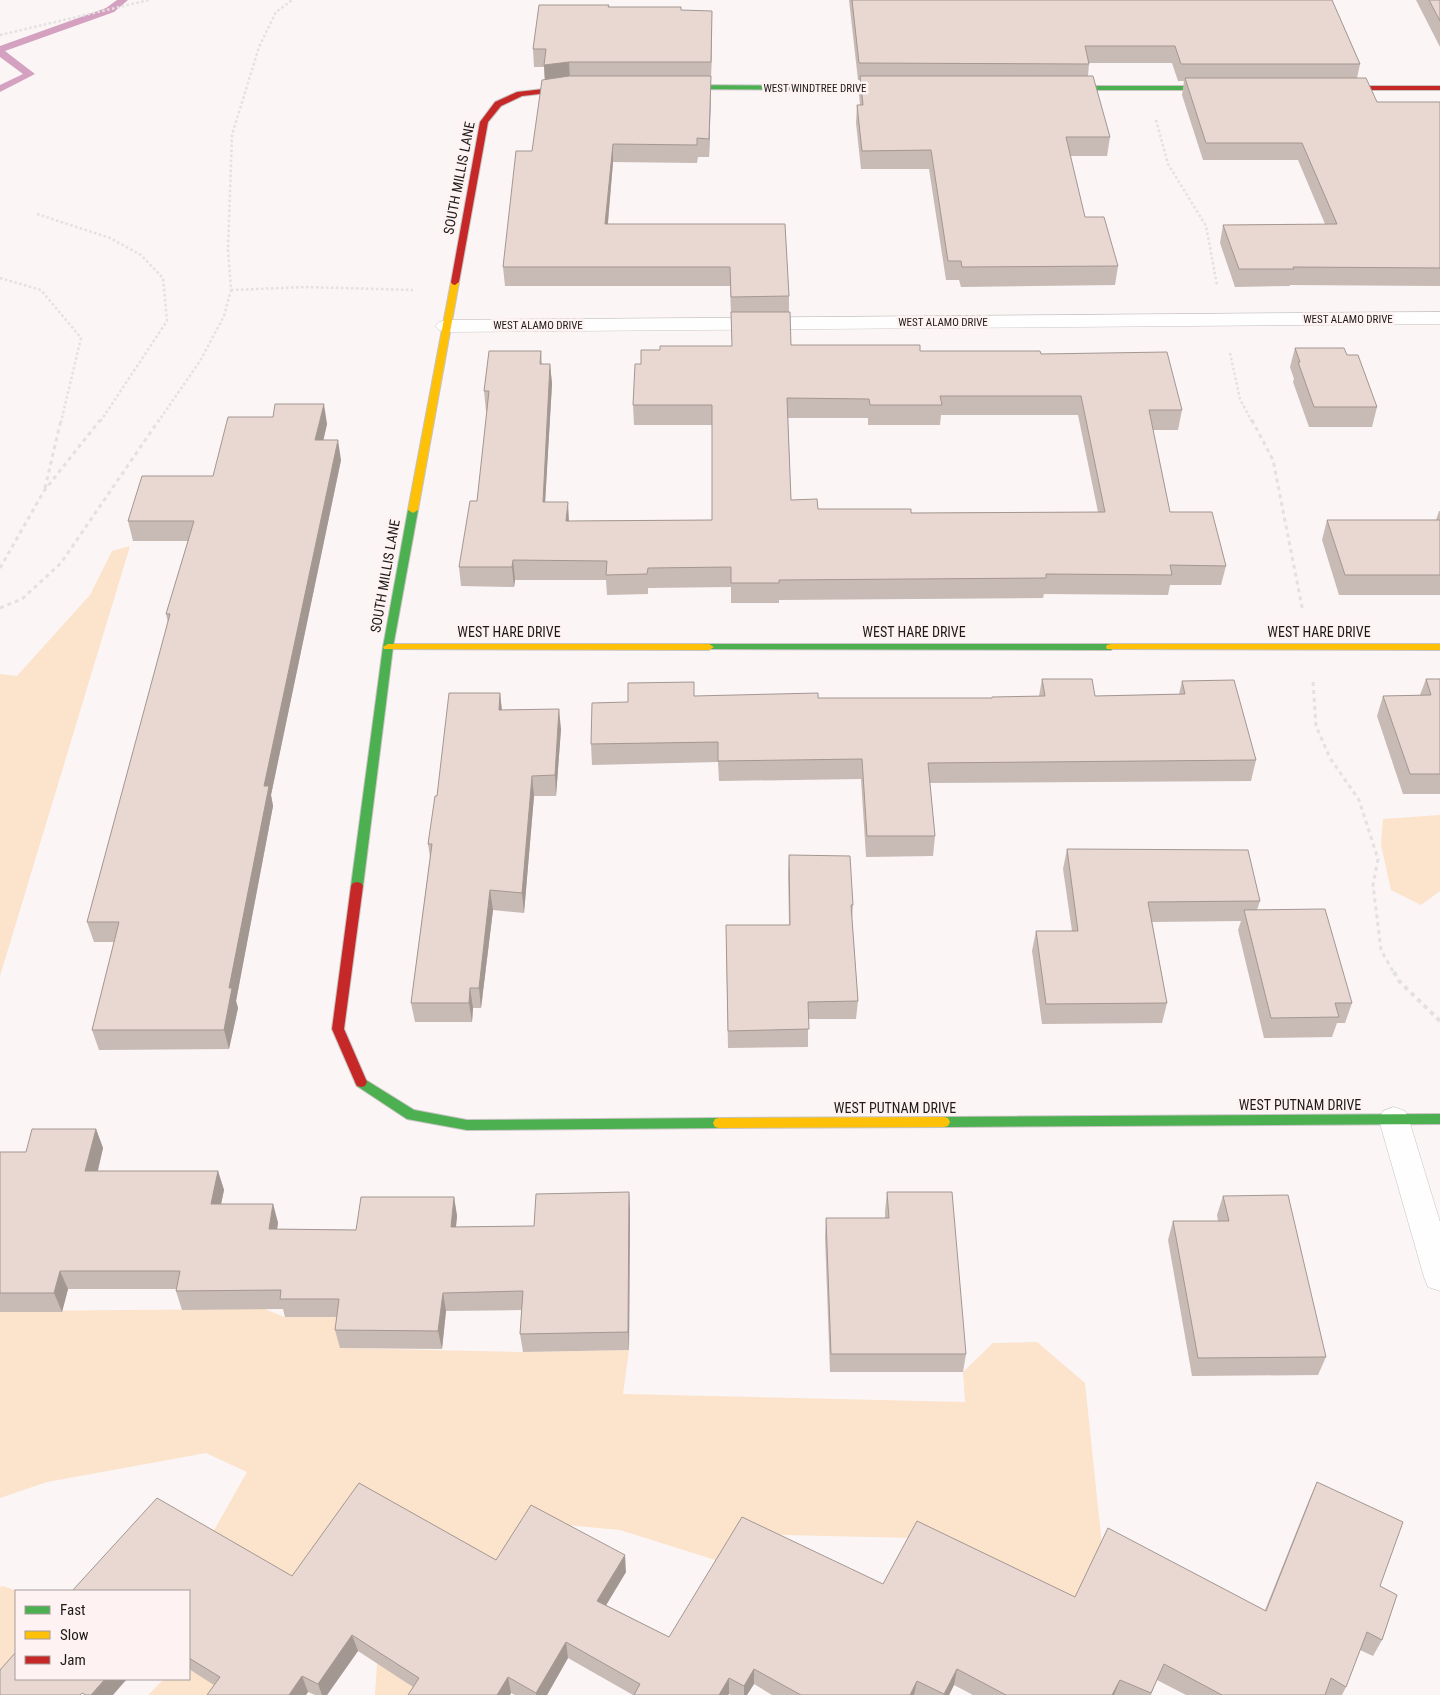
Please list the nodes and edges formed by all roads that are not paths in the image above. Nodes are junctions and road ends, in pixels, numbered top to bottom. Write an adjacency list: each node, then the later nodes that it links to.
1 (590, 87): 9 (street, SOUTH MILLIS LANE)
2 (659, 87): 3 (street, WEST WINDTREE DRIVE)
3 (907, 88)
4 (1045, 88): 5 (street)
5 (1233, 88)
6 (1322, 88): 7 (street)
7 (1440, 88)
8 (1440, 318): 9 (street, WEST ALAMO DRIVE)
9 (446, 326): 11 (street, SOUTH MILLIS LANE)
10 (1440, 646): 11 (street, WEST HARE DRIVE)
11 (388, 647): 12 (street, SOUTH MILLIS LANE)
12 (361, 1082): 14 (street, WEST PUTNAM DRIVE)
13 (1440, 1119): 14 (street, WEST PUTNAM DRIVE)
14 (1394, 1120): 15 (street)
15 (1440, 1277)

